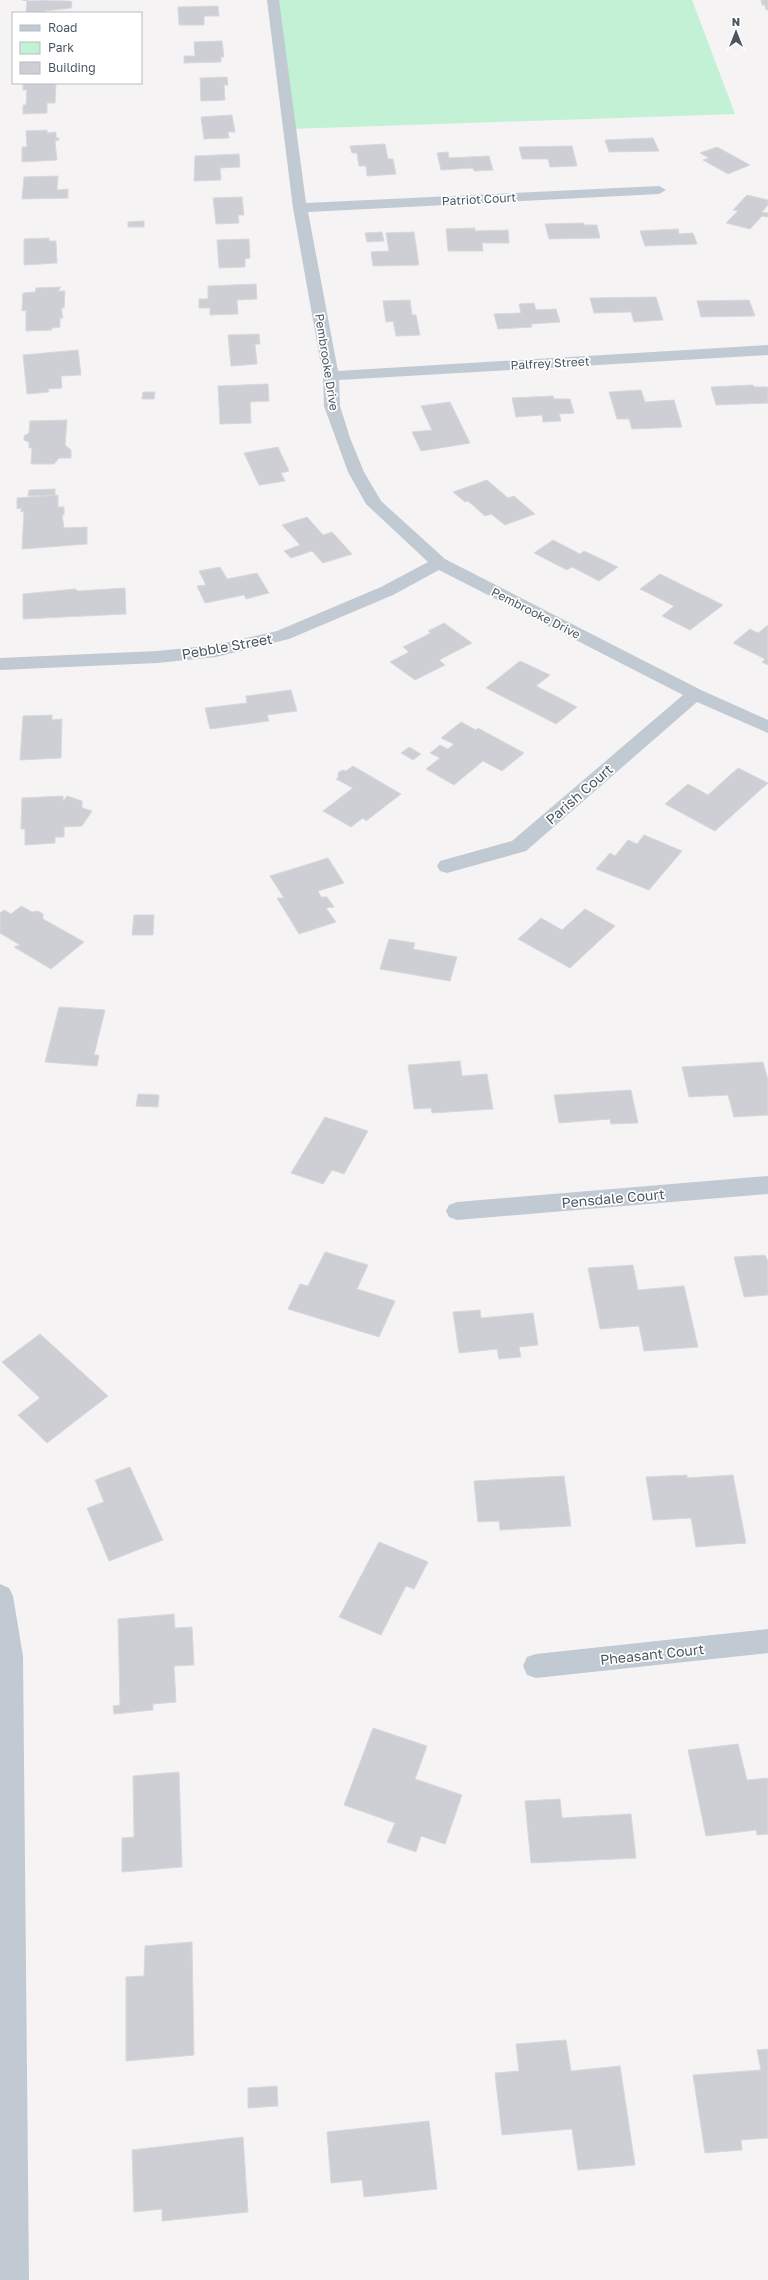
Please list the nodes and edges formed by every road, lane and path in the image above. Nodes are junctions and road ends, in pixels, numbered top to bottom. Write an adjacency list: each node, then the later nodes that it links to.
1 (272, 0): 3 (street, Pembrooke Drive)
2 (659, 190): 3 (street, Patriot Court)
3 (300, 208): 5 (street, Pembrooke Drive)
4 (768, 350): 5 (street, Palfrey Street)
5 (331, 376): 6 (street, Pembrooke Drive)
6 (439, 563): 7 (street, Pebble Street); 8 (street, Pembrooke Drive)
7 (0, 664)
8 (695, 694): 9 (street, Pembrooke Drive); 10 (street, Parish Court)
9 (768, 727)
10 (447, 866)
11 (768, 1185): 12 (street, Pensdale Court)
12 (457, 1211)
13 (0, 1596): 16 (street)
14 (768, 1641): 15 (street, Pheasant Court)
15 (536, 1666)
16 (13, 2280)

